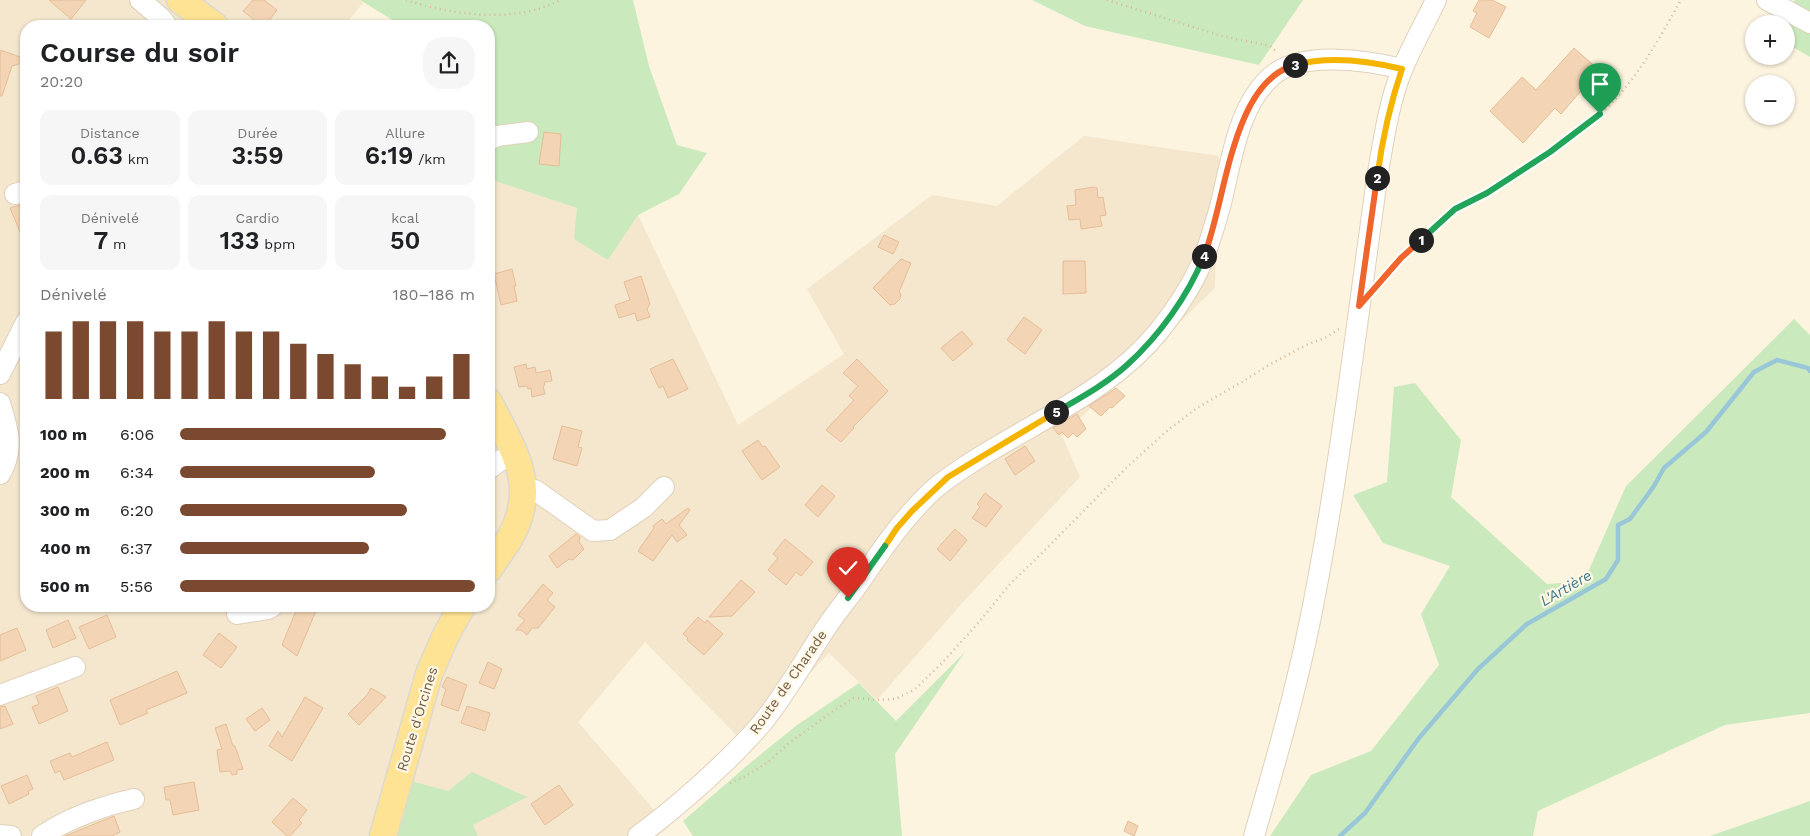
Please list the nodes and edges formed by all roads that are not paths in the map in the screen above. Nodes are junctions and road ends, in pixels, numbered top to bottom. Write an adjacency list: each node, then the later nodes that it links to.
1 (140, 0): 5 (street)
2 (180, 0): 6 (main road)
3 (1436, 0): 8 (street)
4 (1767, 0): 7 (street)
5 (162, 20)
6 (207, 20)
7 (1810, 23)
8 (1402, 69): 31 (street, Route de Charade); 32 (street)
9 (528, 132): 10 (street)
10 (495, 137)
11 (20, 334): 12 (street)
12 (0, 374)
13 (0, 403): 17 (street)
14 (495, 414): 15 (main road)
15 (515, 453): 16 (street); 19 (main road)
16 (495, 464)
17 (0, 474)
18 (664, 487): 19 (street)
19 (524, 488): 20 (main road)
20 (495, 560)
21 (249, 612): 23 (street)
22 (459, 612): 30 (main road, Route d'Orcines)
23 (237, 614)
24 (74, 667): 25 (street)
25 (2, 689)
26 (134, 799): 29 (street)
27 (0, 835): 28 (street)
28 (11, 836)
29 (42, 836)
30 (383, 836)
31 (638, 836)
32 (1254, 836)

